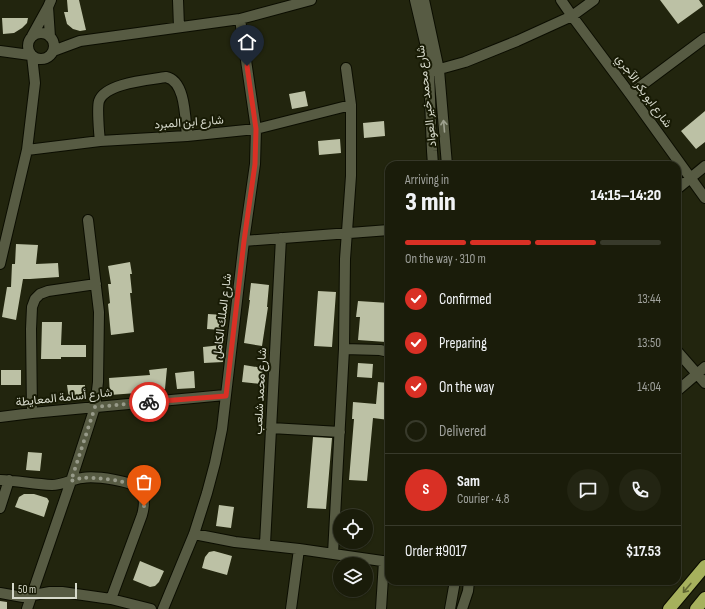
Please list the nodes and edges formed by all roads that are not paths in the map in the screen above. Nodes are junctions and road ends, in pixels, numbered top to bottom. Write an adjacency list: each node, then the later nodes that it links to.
1 (178, 0): 10 (street)
2 (311, 0): 9 (street)
3 (415, 0): 21 (street, شارع محمد خير العواد)
4 (424, 0): 20 (street, شارع محمد خير العواد)
5 (561, 0): 8 (street, شارع ابو بكر الآجري)
6 (594, 0): 8 (street)
7 (49, 4): 11 (street); 13 (street)
8 (572, 16): 20 (street); 23 (street, شارع ابو بكر الآجري)
9 (240, 18): 10 (street); 25 (street, شارع الملك الكامل)
10 (180, 27): 14 (street)
11 (51, 38): 13 (street); 14 (street); 16 (street)
12 (705, 38): 23 (street)
13 (30, 40): 15 (street); 17 (street)
14 (80, 41): 16 (street)
15 (0, 51): 17 (street)
16 (53, 51): 18 (street)
17 (31, 56): 18 (street); 22 (street)
18 (45, 59): 22 (street)
19 (346, 68): 24 (street)
20 (439, 70): 21 (street); 30 (street, شارع محمد خير العواد, one-way to 20)
21 (429, 72): 29 (street, شارع محمد خير العواد)
22 (35, 83): 28 (street)
23 (630, 94): 31 (street, شارع ابو بكر الآجري)
24 (351, 105): 25 (street, شارع ابن المبرد); 39 (street)
25 (256, 129): 26 (street, شارع ابن المبرد); 41 (street, شارع الملك الكامل)
26 (187, 136): 27 (street, شارع ابن المبرد); 27 (street)
27 (100, 141): 28 (street, شارع ابن المبرد)
28 (27, 150): 42 (street)
29 (433, 161)
30 (447, 161)
31 (678, 161)
32 (681, 165): 34 (street, شارع ابو بكر الآجري)
33 (705, 166): 34 (street)
34 (690, 178): 35 (street); 36 (street, شارع ابو بكر الآجري)
35 (681, 186)
36 (705, 198)
37 (88, 220): 43 (street)
38 (385, 230): 39 (street)
39 (347, 232): 40 (street); 44 (street)
40 (281, 238): 41 (street); 54 (street, شارع محمد شلعب)
41 (244, 241): 50 (street, شارع الملك الكامل)
42 (0, 264)
43 (96, 284): 51 (street); 52 (street)
44 (344, 349): 45 (street); 55 (street)
45 (385, 351)
46 (681, 354): 47 (street)
47 (701, 370): 48 (street); 49 (street)
48 (705, 383)
49 (681, 388)
50 (226, 396): 51 (street, شارع أسامة المعايطة); 59 (street, شارع الملك الكامل)
51 (95, 407): 52 (street, شارع أسامة المعايطة); 57 (street)
52 (32, 412): 53 (street, شارع أسامة المعايطة)
53 (0, 417)
54 (271, 428): 55 (street); 60 (street, شارع محمد شلعب)
55 (340, 432): 62 (street)
56 (4, 480): 57 (street); 58 (street)
57 (71, 481): 69 (street); 71 (street)
58 (0, 508)
59 (194, 534): 60 (street); 74 (street, شارع الملك الكامل)
60 (265, 544): 61 (street)
61 (299, 549): 62 (street); 75 (street)
62 (334, 554): 63 (street)
63 (385, 561)
64 (705, 566): 79 (highway, one-way to 79)
65 (385, 571): 76 (street)
66 (454, 585): 77 (street)
67 (468, 586): 78 (street)
68 (0, 593): 69 (street)
69 (32, 596): 71 (street); 72 (street)
70 (705, 598): 80 (highway)
71 (111, 599): 73 (street)
72 (27, 609)
73 (152, 609)
74 (163, 609)
75 (291, 609)
76 (381, 609)
77 (450, 609)
78 (462, 609)
79 (669, 609)
80 (696, 609)

